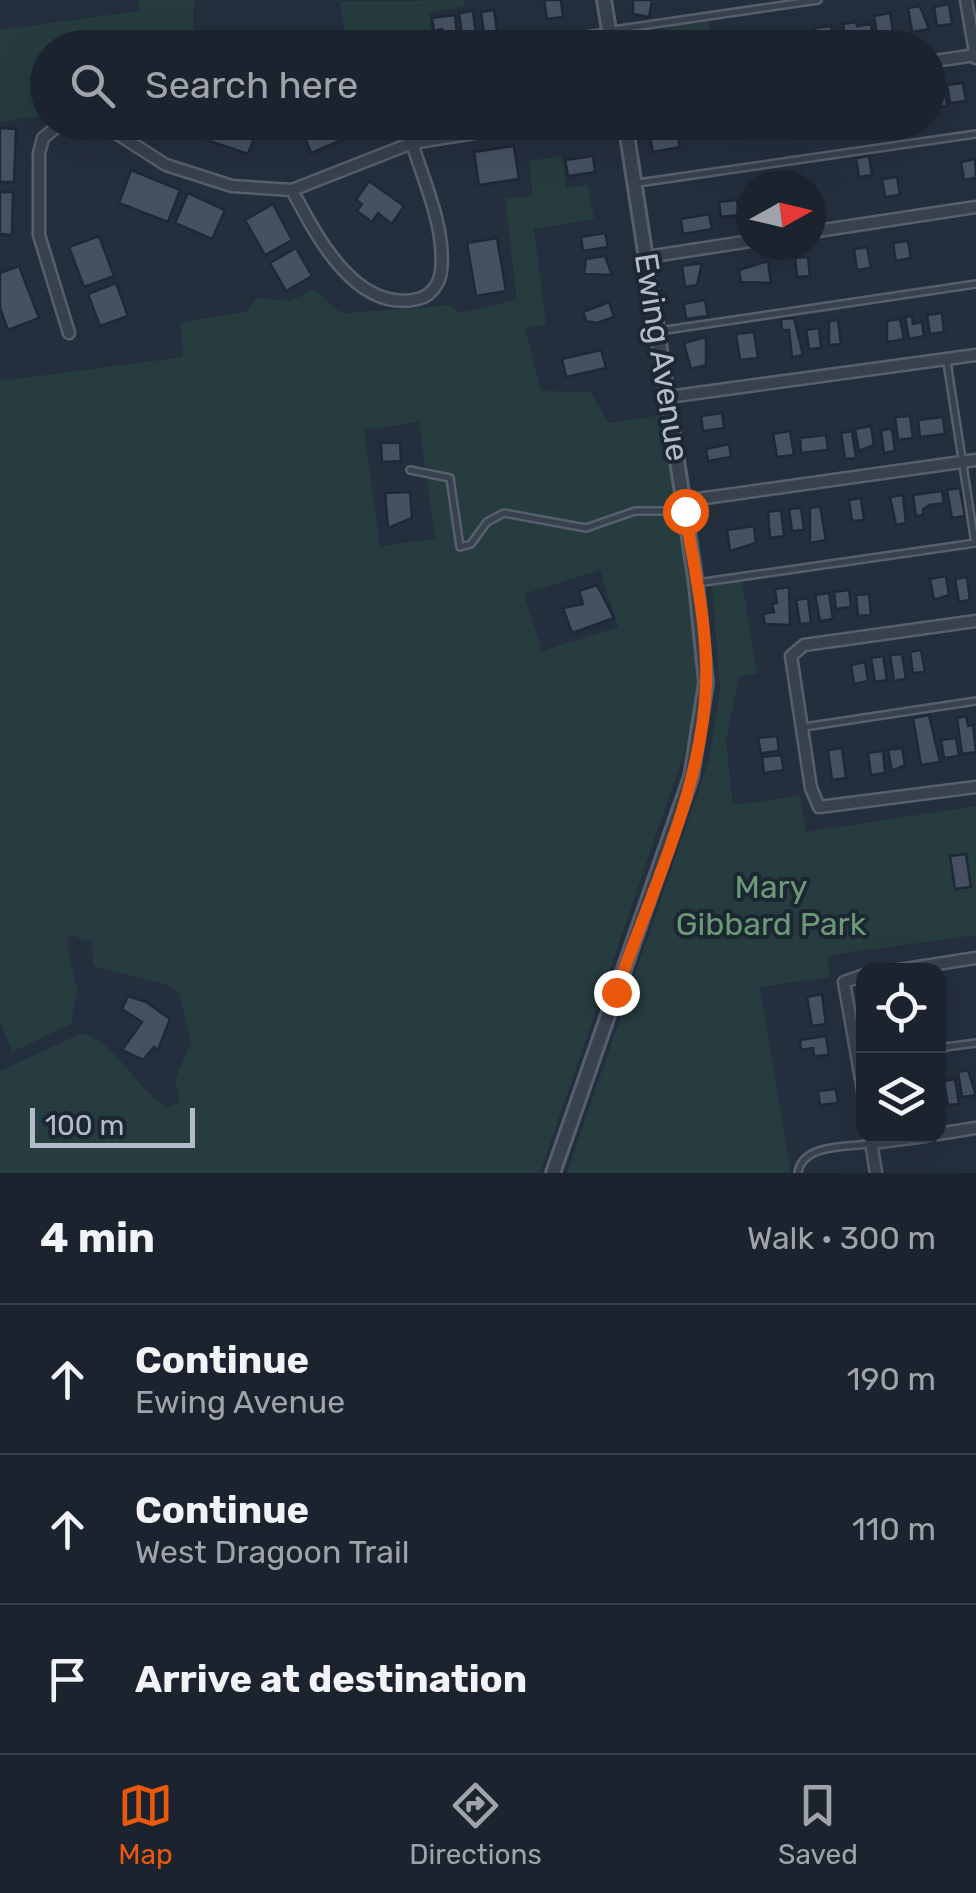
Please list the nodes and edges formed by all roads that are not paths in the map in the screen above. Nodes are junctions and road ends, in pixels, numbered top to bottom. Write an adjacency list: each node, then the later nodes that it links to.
1 (604, 0): 4 (street)
2 (818, 0): 5 (lane)
3 (966, 0): 6 (street)
4 (609, 30)
5 (654, 30)
6 (976, 56): 7 (street)
7 (946, 60)
8 (976, 134): 9 (lane)
9 (946, 138)
10 (42, 140): 24 (street)
11 (127, 140): 17 (street)
12 (431, 140): 15 (street)
13 (628, 140): 16 (street, Ewing Avenue)
14 (934, 140): 16 (lane)
15 (412, 143): 17 (street); 17 (street)
16 (635, 183): 21 (street, Ewing Avenue)
17 (292, 190)
18 (976, 207): 19 (street)
19 (826, 230)
20 (736, 243): 21 (street)
21 (647, 257): 23 (street, Ewing Avenue)
22 (976, 284): 23 (lane)
23 (659, 331): 27 (street, Ewing Avenue)
24 (69, 332)
25 (976, 355): 26 (street)
26 (946, 358): 27 (street); 29 (lane)
27 (668, 396): 31 (street, Ewing Avenue)
28 (976, 460): 29 (street)
29 (962, 462): 31 (street); 32 (lane)
30 (410, 470): 31 (lane)
31 (684, 506): 33 (street, Ewing Avenue)
32 (976, 543): 33 (lane)
33 (696, 584): 48 (street, Ewing Avenue)
34 (976, 621): 36 (street)
35 (976, 701): 36 (lane)
36 (802, 727): 37 (street)
37 (976, 786)
38 (976, 958): 39 (street)
39 (941, 963)
40 (856, 977): 41 (street)
41 (856, 1036)
42 (976, 1043): 43 (lane)
43 (946, 1047)
44 (976, 1128): 45 (street)
45 (946, 1133)
46 (858, 1143): 49 (lane)
47 (871, 1143): 50 (street)
48 (553, 1173)
49 (798, 1173)
50 (876, 1173)

